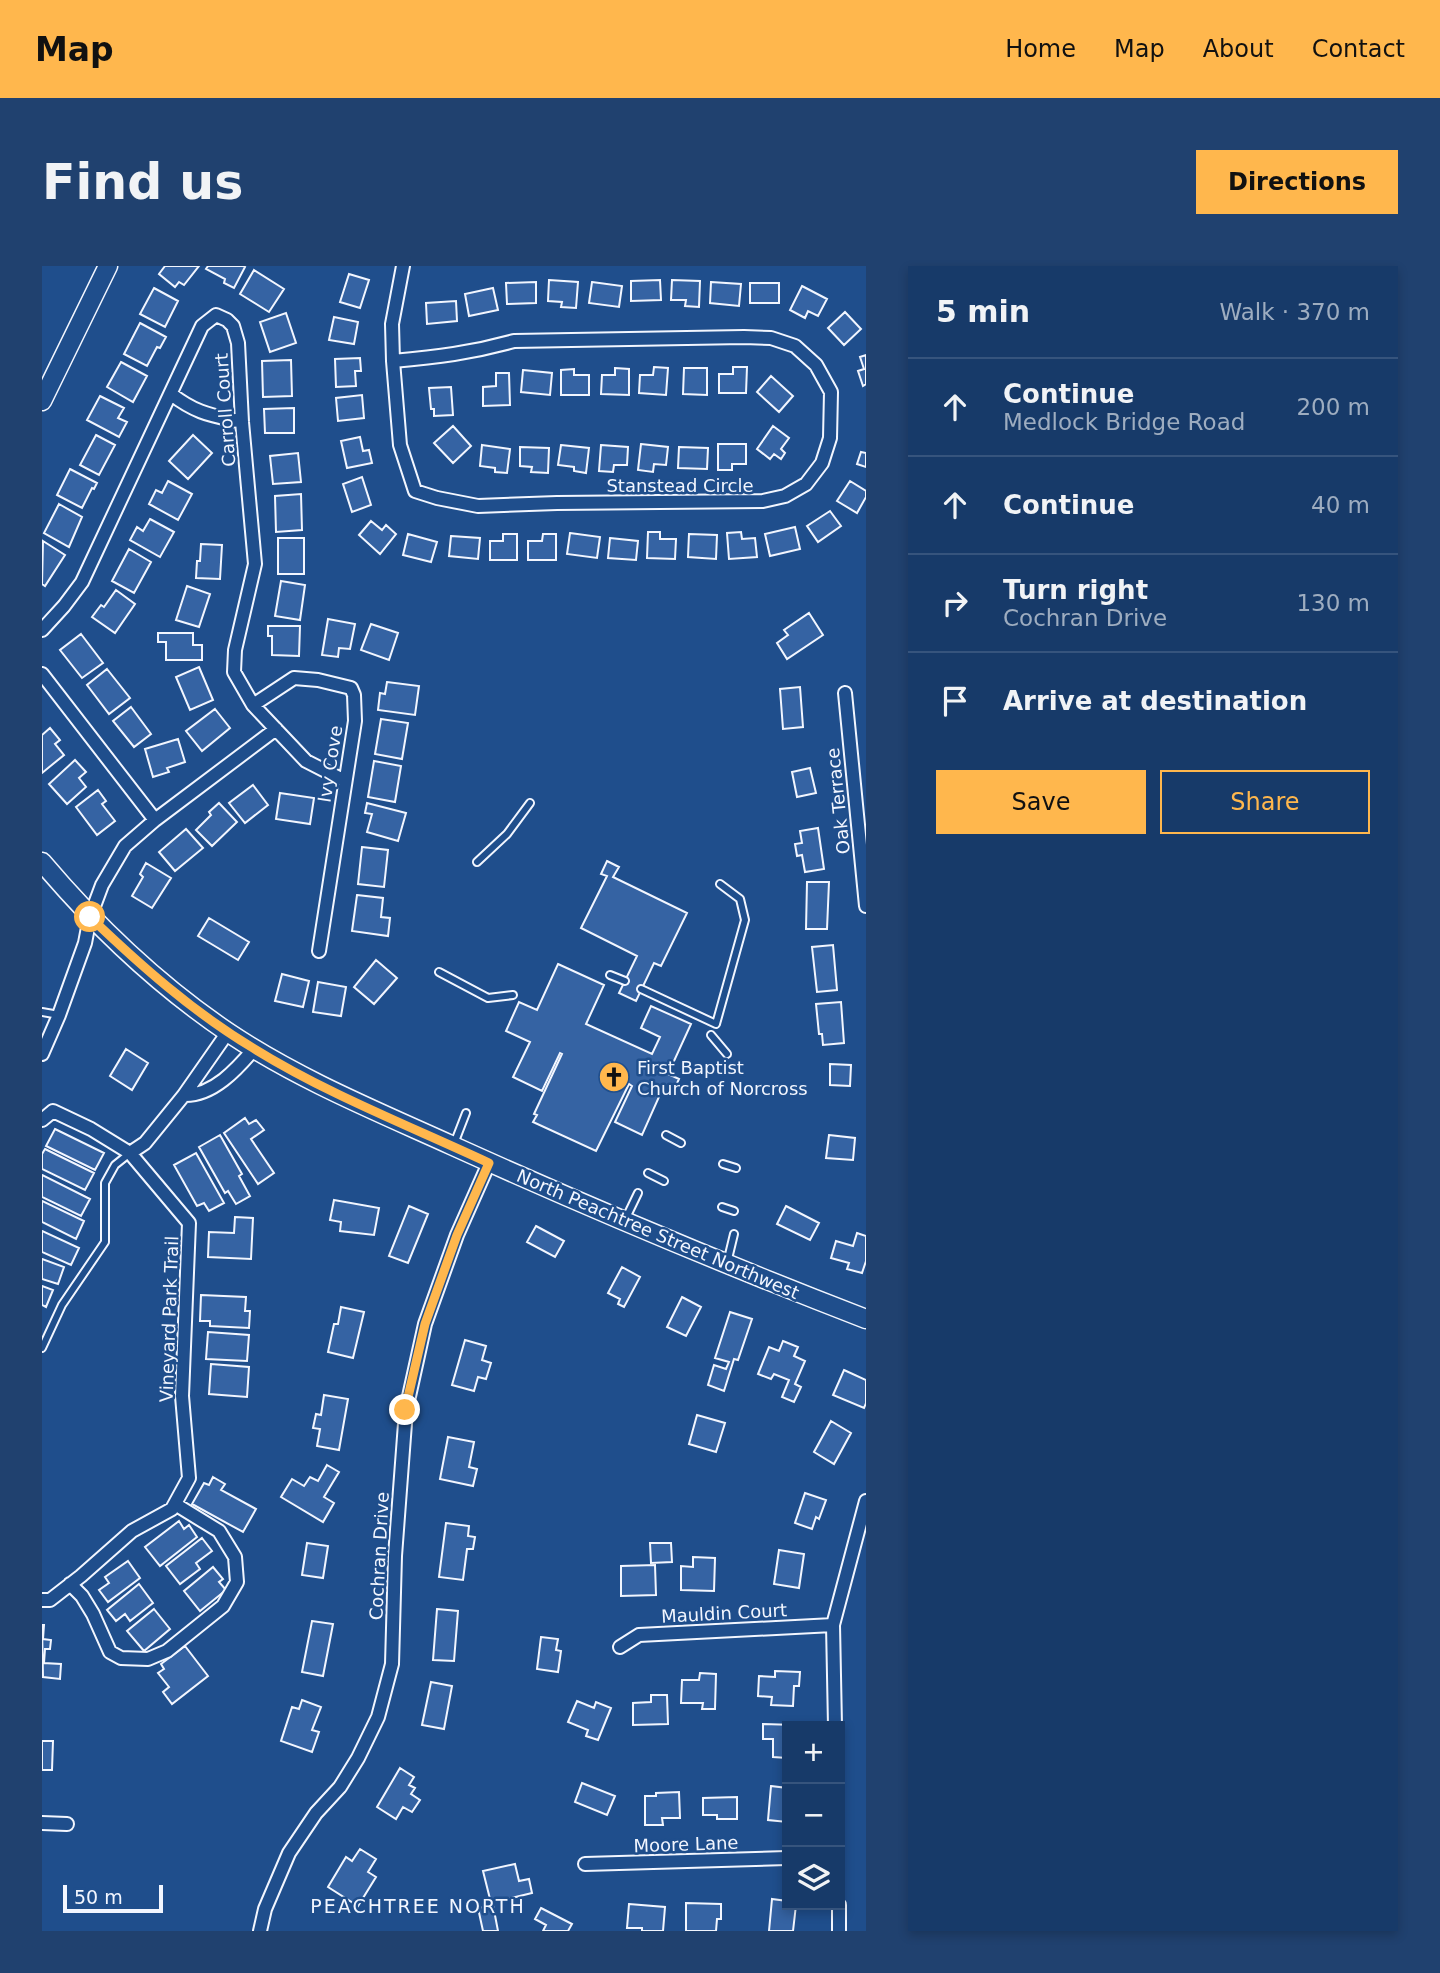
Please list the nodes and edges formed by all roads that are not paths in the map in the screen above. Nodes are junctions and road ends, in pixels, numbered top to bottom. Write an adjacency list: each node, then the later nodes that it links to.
1 (108, 266): 5 (street)
2 (403, 266): 3 (street, Stanstead Circle)
3 (393, 362): 3 (street, Stanstead Circle)
4 (171, 394): 6 (street); 6 (street, Carroll Court); 7 (street, Carroll Court)
5 (42, 401)
6 (242, 422): 10 (street, Carroll Court)
7 (42, 631)
8 (42, 674): 14 (street)
9 (845, 693): 18 (street, Oak Terrace)
10 (253, 705): 11 (street, Carroll Court); 12 (street, Ivy Cove)
11 (276, 729): 12 (street, Carroll Court); 14 (street)
12 (345, 781): 20 (street, Ivy Cove)
13 (530, 803): 16 (lane)
14 (155, 820): 19 (street)
15 (42, 862): 19 (street, North Peachtree Street Northwest)
16 (477, 862)
17 (720, 884): 24 (lane)
18 (866, 906)
19 (90, 917): 27 (street); 28 (street, North Peachtree Street Northwest)
20 (319, 951)
21 (439, 972): 25 (lane)
22 (611, 975): 23 (lane)
23 (625, 981)
24 (641, 989)
25 (513, 995)
26 (42, 1013): 27 (lane)
27 (59, 1016): 31 (street)
28 (228, 1032): 30 (street, North Peachtree Street Northwest); 33 (street)
29 (710, 1035): 32 (lane)
30 (254, 1049): 33 (street); 38 (street, North Peachtree Street Northwest)
31 (42, 1054)
32 (727, 1054)
33 (184, 1096): 39 (street)
34 (466, 1113): 38 (lane)
35 (42, 1120): 39 (street, Vineyard Park Trail)
36 (666, 1135): 37 (lane)
37 (681, 1143)
38 (453, 1146): 40 (street, North Peachtree Street Northwest)
39 (130, 1153): 52 (lane); 54 (street, Vineyard Park Trail)
40 (489, 1163): 48 (street, North Peachtree Street Northwest); 65 (street, Cochran Drive)
41 (723, 1164): 42 (lane)
42 (736, 1168)
43 (648, 1173): 44 (lane)
44 (664, 1181)
45 (638, 1193): 48 (lane)
46 (722, 1207): 47 (lane)
47 (734, 1211)
48 (624, 1222): 50 (street, North Peachtree Street Northwest)
49 (734, 1234): 50 (lane)
50 (727, 1265): 51 (street, North Peachtree Street Northwest)
51 (866, 1320)
52 (42, 1348)
53 (866, 1500): 57 (street)
54 (175, 1504): 55 (street); 55 (street)
55 (70, 1584): 56 (street)
56 (42, 1600)
57 (833, 1625): 58 (street, Mauldin Court); 59 (street)
58 (620, 1647)
59 (835, 1721)
60 (42, 1823): 61 (street)
61 (68, 1824)
62 (782, 1858): 63 (street, Moore Lane)
63 (585, 1864)
64 (839, 1910): 66 (street)
65 (260, 1931)
66 (839, 1931)

